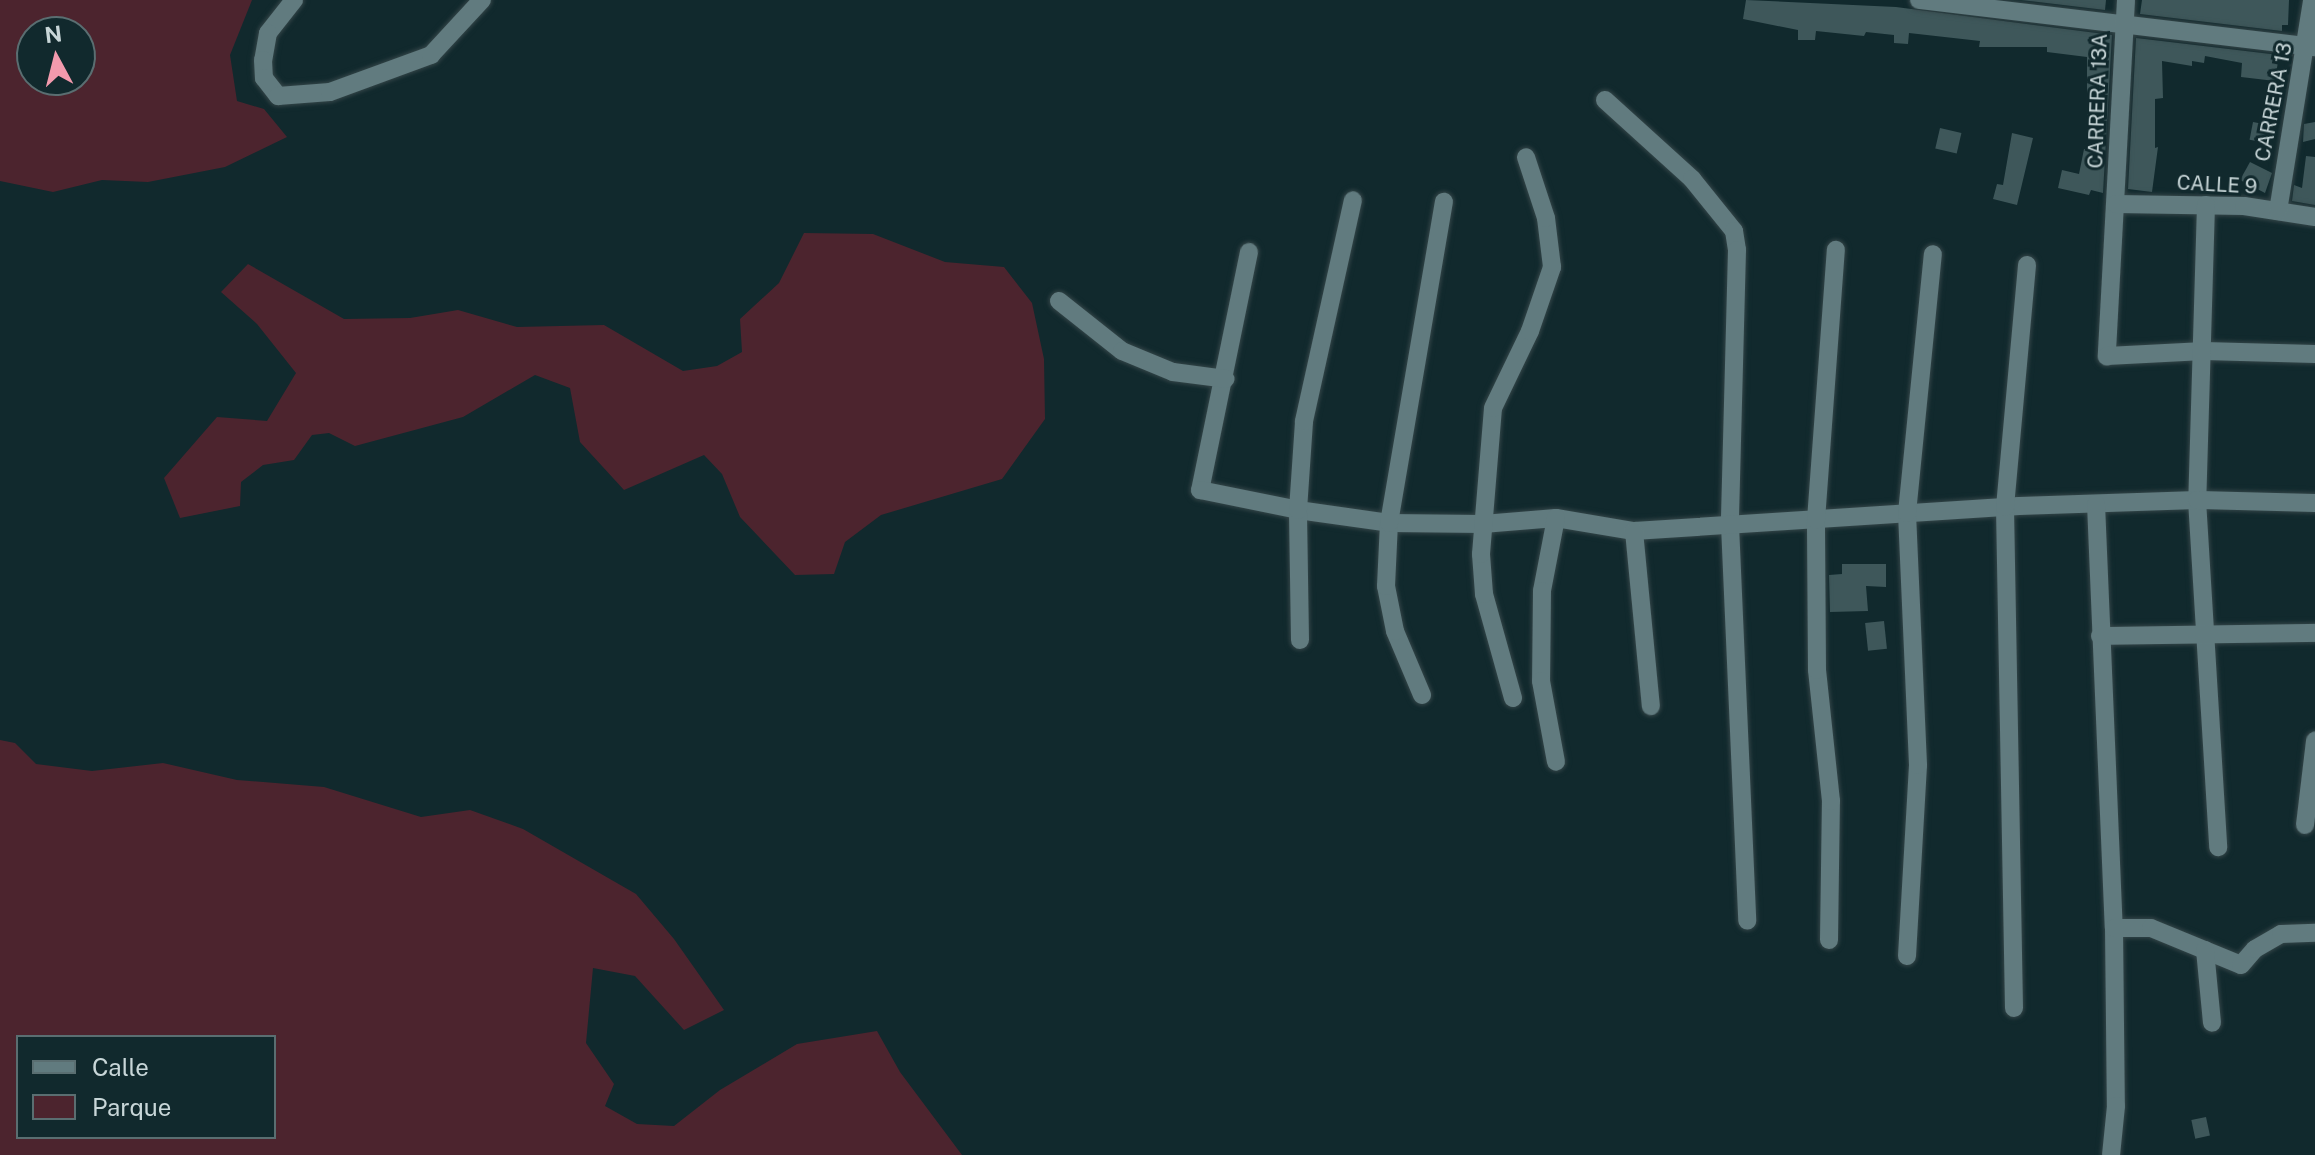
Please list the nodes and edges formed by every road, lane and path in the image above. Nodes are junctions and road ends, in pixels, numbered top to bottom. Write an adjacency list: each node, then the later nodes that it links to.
1 (294, 0): 2 (street)
2 (482, 0)
3 (1919, 0): 6 (street)
4 (2126, 0): 7 (street, CARRERA 13A)
5 (2312, 0): 8 (street, CARRERA 13)
6 (1994, 3): 7 (street)
7 (2123, 22): 8 (street); 13 (street, CARRERA 13A)
8 (2311, 47): 15 (street, CARRERA 13)
9 (1605, 100): 35 (street)
10 (1526, 157): 34 (street)
11 (1353, 200): 29 (street)
12 (1444, 202): 33 (street)
13 (2116, 204): 14 (street, CALLE 9); 22 (street, CARRERA 13A)
14 (2206, 205): 15 (street, CALLE 9); 22 (street)
15 (2278, 211): 16 (street, CALLE 9)
16 (2315, 217)
17 (1836, 250): 32 (street)
18 (1249, 252): 24 (street)
19 (1933, 254): 30 (street)
20 (2027, 265): 28 (street)
21 (1059, 301): 24 (street)
22 (2204, 351): 23 (street); 25 (street)
23 (2315, 354)
24 (1226, 379): 29 (street)
25 (2197, 500): 26 (street); 27 (street); 39 (street)
26 (2315, 503)
27 (2096, 504): 28 (street); 38 (street)
28 (2005, 507): 30 (street); 54 (street)
29 (1298, 510): 33 (street); 40 (street)
30 (1907, 513): 32 (street); 53 (street)
31 (1556, 518): 34 (street); 36 (street); 45 (street)
32 (1816, 520): 35 (street); 51 (street)
33 (1389, 523): 34 (street); 41 (street)
34 (1483, 524): 42 (street)
35 (1730, 525): 36 (street); 48 (street)
36 (1634, 531): 43 (street)
37 (2315, 633): 39 (street)
38 (2100, 636): 39 (street); 49 (street)
39 (2203, 636): 47 (street)
40 (1300, 640)
41 (1422, 695)
42 (1513, 698)
43 (1651, 706)
44 (2315, 741): 46 (street)
45 (1556, 762)
46 (2305, 825)
47 (2218, 847)
48 (1747, 921)
49 (2114, 928): 52 (street); 56 (street)
50 (2315, 933): 52 (street)
51 (1829, 940)
52 (2205, 950): 55 (street)
53 (1907, 956)
54 (2014, 1008)
55 (2212, 1023)
56 (2111, 1155)

